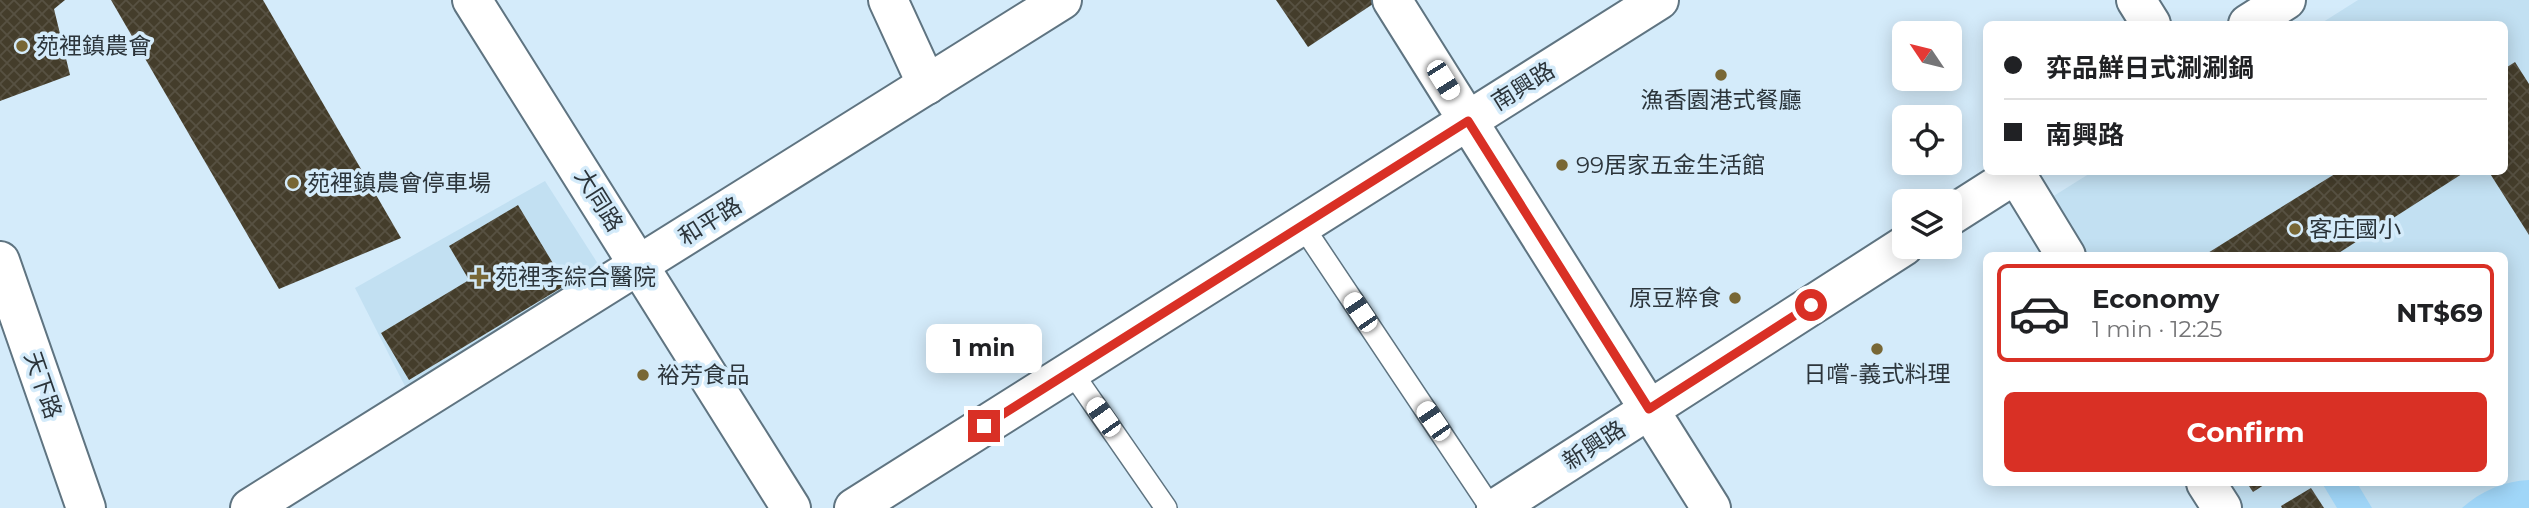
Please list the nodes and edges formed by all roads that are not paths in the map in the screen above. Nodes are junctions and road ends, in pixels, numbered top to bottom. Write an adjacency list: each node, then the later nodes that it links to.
1 (472, 0): 19 (street, 大同路)
2 (888, 0): 10 (street)
3 (1062, 0): 10 (street, 和平路)
4 (1392, 0): 11 (street)
5 (1659, 0): 11 (street, 南興路)
6 (2136, 0): 8 (street)
7 (2286, 0): 9 (street)
8 (2149, 21)
9 (2253, 21)
10 (927, 85): 19 (street, 和平路)
11 (1468, 121): 15 (street, 南興路); 21 (street)
12 (2014, 175): 14 (street)
13 (2018, 175): 16 (street)
14 (1962, 208)
15 (1302, 225): 20 (street, 南興路); 28 (lane)
16 (2064, 252)
17 (1892, 254): 21 (street, 新興路)
18 (0, 261): 23 (street, 天下路)
19 (640, 264): 24 (street, 和平路); 25 (street, 大同路)
20 (1071, 371): 26 (street, 南興路); 27 (lane)
21 (1649, 409): 28 (street, 新興路); 29 (street)
22 (2208, 486): 30 (street)
23 (86, 508)
24 (250, 508)
25 (791, 508)
26 (853, 508)
27 (1166, 508)
28 (1493, 508)
29 (1712, 508)
30 (2222, 508)

